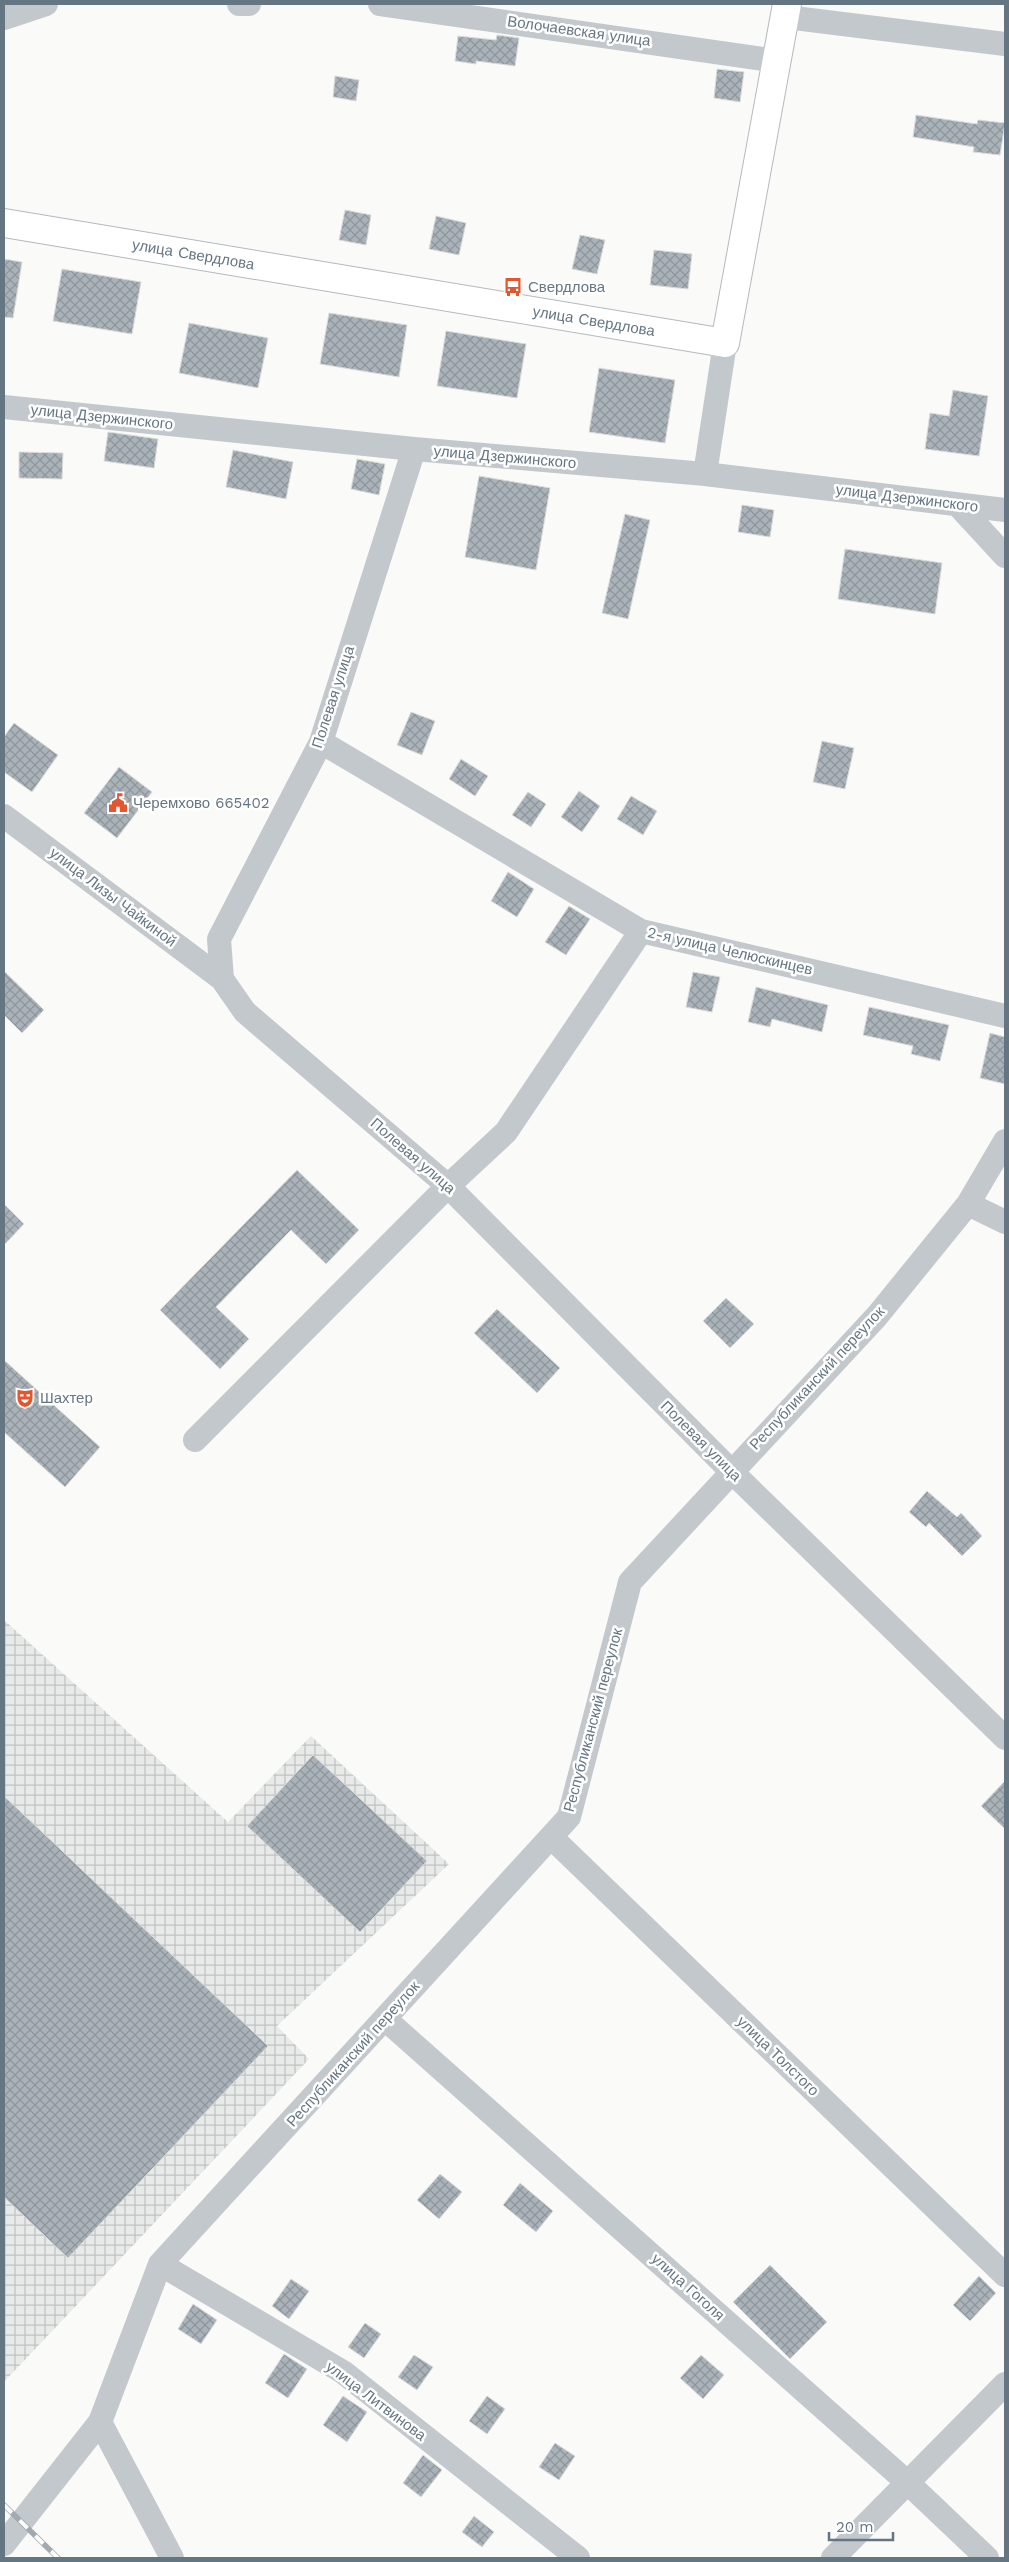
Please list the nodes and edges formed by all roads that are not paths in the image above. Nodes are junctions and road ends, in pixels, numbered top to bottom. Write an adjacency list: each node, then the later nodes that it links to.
1 (46, 4): 6 (street)
2 (239, 4): 3 (street)
3 (249, 4)
4 (380, 4): 8 (street, Волочаевская улица)
5 (786, 10): 7 (street); 8 (street)
6 (4, 18)
7 (1005, 44)
8 (777, 61): 10 (street)
9 (4, 223): 10 (street, улица Свердлова)
10 (724, 342): 13 (street)
11 (4, 407): 12 (street, улица Дзержинского)
12 (414, 449): 13 (street, улица Дзержинского); 17 (street, Полевая улица)
13 (705, 474): 14 (street, улица Дзержинского)
14 (958, 505): 15 (street, улица Дзержинского); 16 (street)
15 (1005, 510)
16 (1005, 556)
17 (321, 742): 19 (street, 2-я улица Челюскинцев); 20 (street, Полевая улица)
18 (4, 816): 20 (street, улица Лизы Чайкиной)
19 (641, 930): 21 (street, 2-я улица Челюскинцев); 23 (street)
20 (222, 978): 23 (street, Полевая улица)
21 (1005, 1016)
22 (1005, 1141): 24 (street, Республиканский переулок)
23 (448, 1186): 26 (street); 27 (street, Полевая улица)
24 (968, 1204): 25 (street); 27 (street, Республиканский переулок)
25 (1005, 1222)
26 (194, 1440)
27 (730, 1471): 28 (street, Полевая улица); 29 (street, Республиканский переулок)
28 (1005, 1738)
29 (551, 1837): 30 (street, Республиканский переулок); 32 (street, улица Толстого)
30 (385, 2018): 31 (street, Республиканский переулок); 35 (street, улица Гоголя)
31 (160, 2264): 34 (street, Республиканский переулок); 38 (street, улица Литвинова)
32 (1005, 2274)
33 (1005, 2384): 35 (street)
34 (100, 2422): 36 (street, Республиканский переулок); 37 (street)
35 (908, 2483): 39 (street); 40 (street, улица Гоголя)
36 (4, 2544)
37 (172, 2558)
38 (578, 2558)
39 (833, 2558)
40 (987, 2558)

